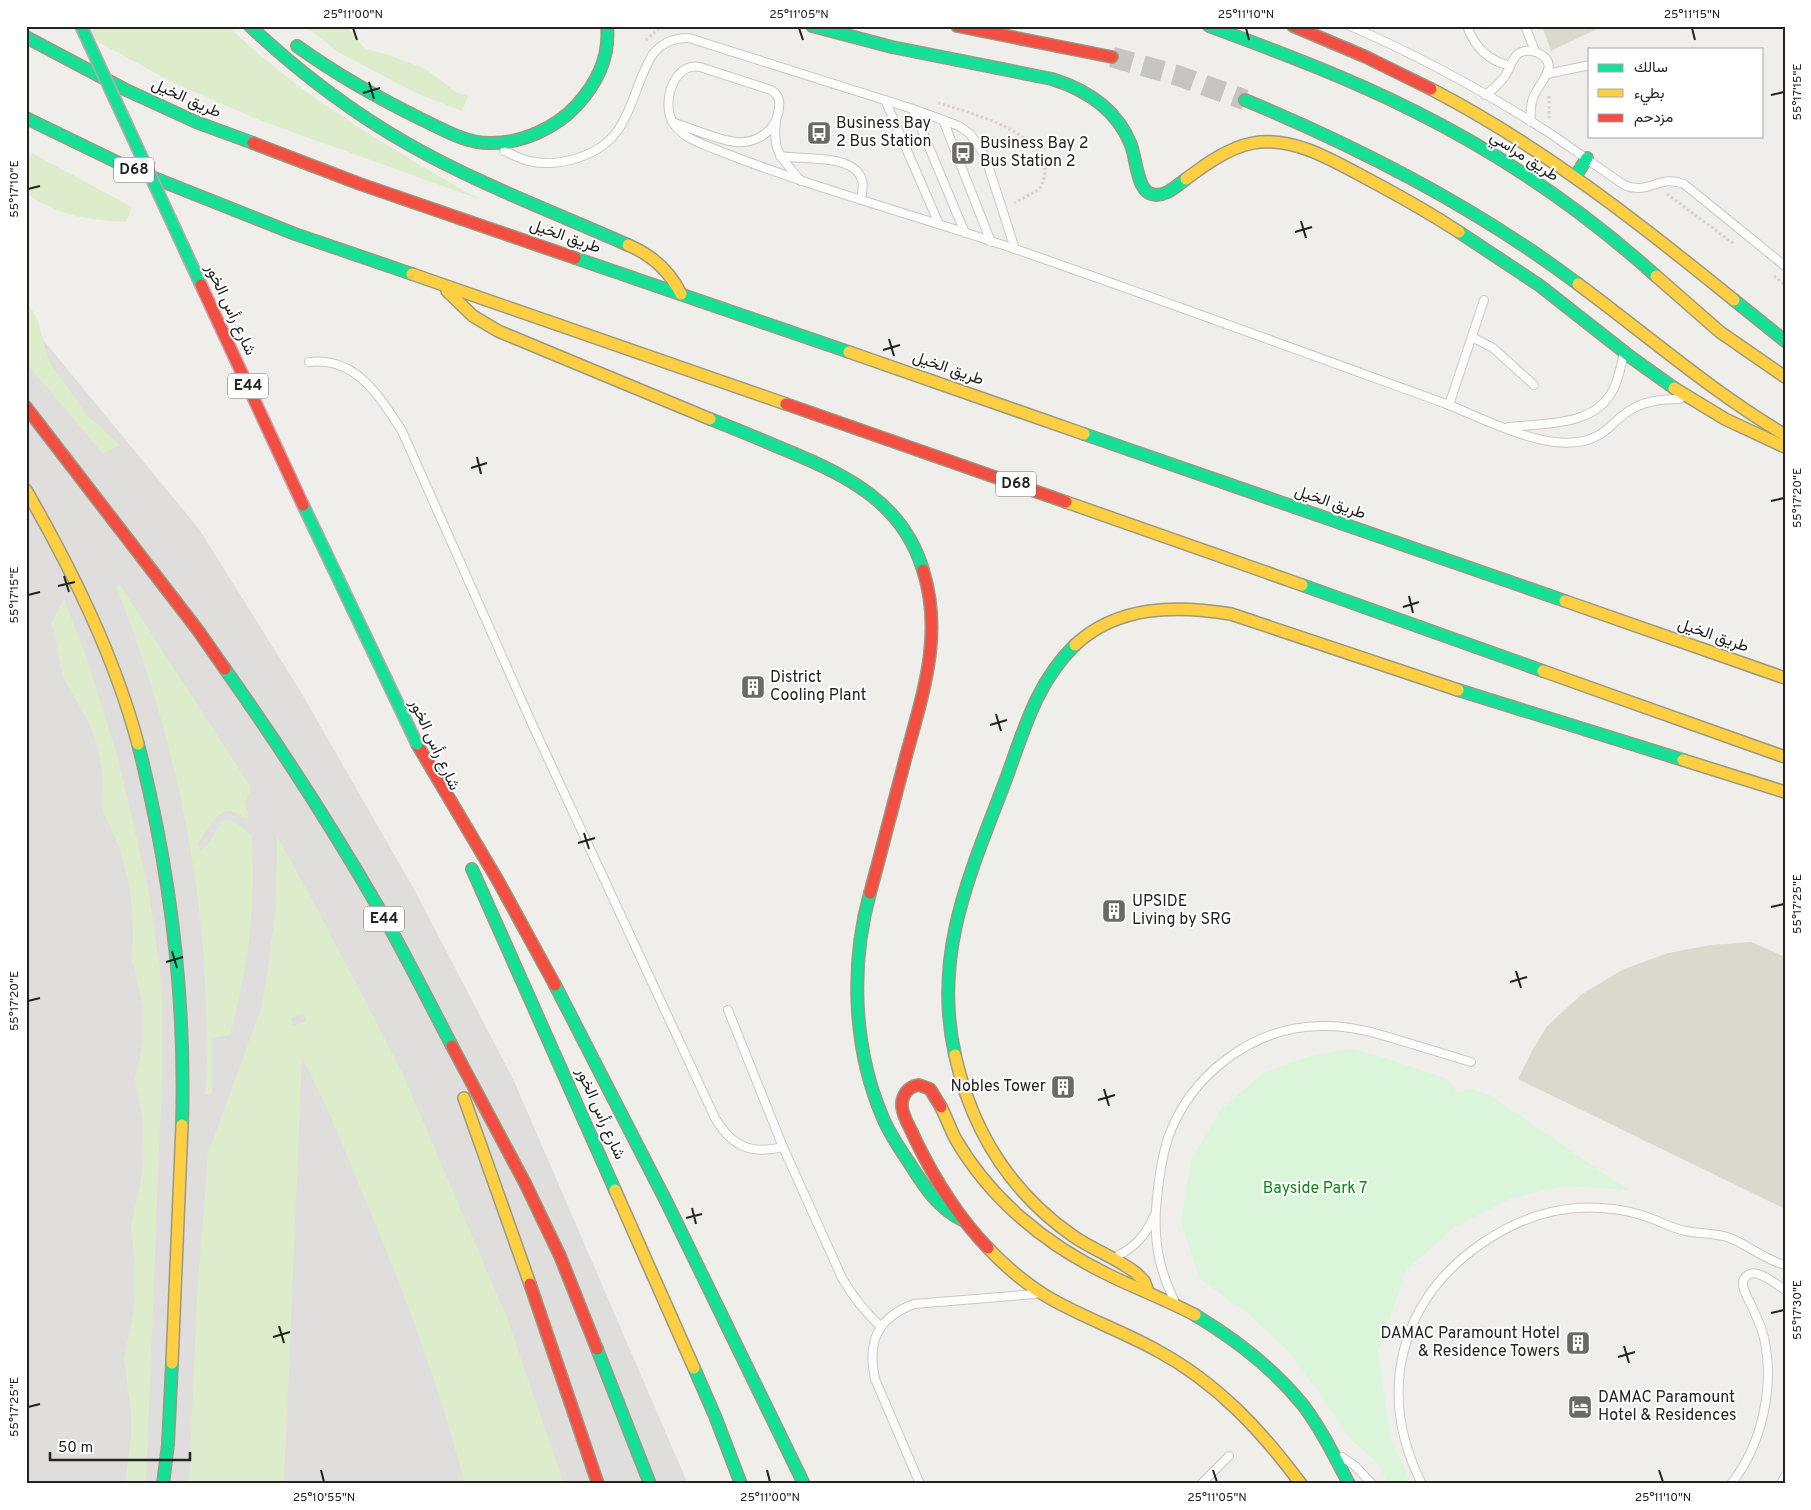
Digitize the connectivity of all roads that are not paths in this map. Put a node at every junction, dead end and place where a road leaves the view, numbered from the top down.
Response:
1 (81, 26) edge
2 (250, 26) edge
3 (607, 26) edge
4 (812, 26) edge
5 (957, 26) edge
6 (1209, 26) edge
7 (1293, 26) edge
8 (1350, 26) edge
9 (1467, 26) edge
10 (1525, 26) edge
11 (26, 37) edge
12 (287, 38) dead end
13 (1535, 51) junction
14 (1112, 57) tunnel mouth
15 (1588, 65) edge
16 (1510, 66) junction
17 (1547, 74) junction
18 (1485, 95) junction
19 (884, 100) junction
20 (1244, 100) tunnel mouth
21 (913, 109) junction
22 (26, 118) edge
23 (943, 120) junction
24 (672, 122) junction
25 (776, 122) junction
26 (1531, 122) junction
27 (486, 143) junction
28 (780, 156) junction
29 (1587, 158) junction
30 (1575, 177) junction
31 (801, 181) junction
32 (861, 199) junction
33 (939, 224) junction
34 (965, 233) junction
35 (991, 242) junction
36 (1015, 249) junction
37 (1785, 266) edge
38 (441, 284) junction
39 (681, 294) junction
40 (1484, 300) dead end
41 (1472, 337) junction
42 (1785, 341) edge
43 (1624, 351) junction
44 (309, 362) dead end
45 (1785, 378) edge
46 (1534, 385) dead end
47 (1690, 399) junction
48 (1449, 405) junction
49 (26, 407) edge
50 (1504, 427) junction
51 (1785, 435) edge
52 (1785, 447) edge
53 (26, 490) edge
54 (1785, 678) edge
55 (417, 744) junction
56 (1785, 757) edge
57 (1785, 792) edge
58 (457, 834) dead end
59 (469, 861) dead end
60 (728, 1010) dead end
61 (434, 1014) junction
62 (1471, 1062) dead end
63 (782, 1148) junction
64 (1155, 1212) junction
65 (964, 1221) junction
66 (1111, 1258) junction
67 (1785, 1265) edge
68 (1785, 1290) edge
69 (1148, 1292) junction
70 (1042, 1293) junction
71 (1176, 1304) junction
72 (881, 1327) junction
73 (1333, 1452) junction
74 (1228, 1456) dead end
75 (1785, 1476) edge
76 (164, 1484) edge
77 (598, 1484) edge
78 (650, 1484) edge
79 (741, 1484) edge
80 (804, 1484) edge
81 (920, 1484) edge
82 (1201, 1484) edge
83 (1301, 1484) edge
84 (1349, 1484) edge
85 (1372, 1484) edge
86 (1422, 1484) edge
87 (1731, 1484) edge
88 (1781, 1484) edge

1 - 55 main road, شارع رأس الخور / E44, bridge
2 - 39 main road
3 - 27 main road
4 - 43 main road
5 - 14 main road
6 - 45 main road, طريق مراسي
7 - 30 main road
8 - 18 lane
9 - 16 lane
10 - 13 lane
11 - 39 main road, طريق الخيل
12 - 27 main road
13 - 16 lane
13 - 17 lane
15 - 17 lane
16 - 18 lane
17 - 26 lane
18 - 26 lane
19 - 21 lane
19 - 27 lane
19 - 33 lane
20 - 51 main road
21 - 23 lane
21 - 34 lane
22 - 38 main road, D68
23 - 35 lane
23 - 36 lane
24 - 25 lane
24 - 25 lane
24 - 31 lane
25 - 28 lane
26 - 29 lane
28 - 31 lane
28 - 32 lane
29 - 30 main road
29 - 37 lane
30 - 42 main road
31 - 32 lane
32 - 33 lane
33 - 34 lane
34 - 35 lane
35 - 36 lane
36 - 48 lane
38 - 56 main road, D68
38 - 65 main road
39 - 54 main road, طريق الخيل
40 - 41 lane
41 - 46 lane
41 - 48 lane
43 - 47 main road
43 - 50 lane
44 - 63 lane
47 - 50 lane
47 - 52 main road
48 - 50 lane
49 - 61 main road, E44
53 - 76 main road
55 - 58 main road, شارع رأس الخور / E44
55 - 80 main road
57 - 66 main road
59 - 79 main road, شارع رأس الخور
60 - 63 lane
61 - 77 main road
61 - 78 main road, E44
62 - 64 lane
63 - 72 lane
64 - 66 lane
64 - 71 lane
65 - 69 main road
65 - 70 main road
66 - 69 main road
67 - 86 lane
68 - 87 lane
69 - 71 main road
70 - 72 lane
70 - 83 main road
71 - 73 main road
72 - 81 lane
73 - 84 main road
73 - 85 lane
74 - 82 lane
75 - 88 lane

